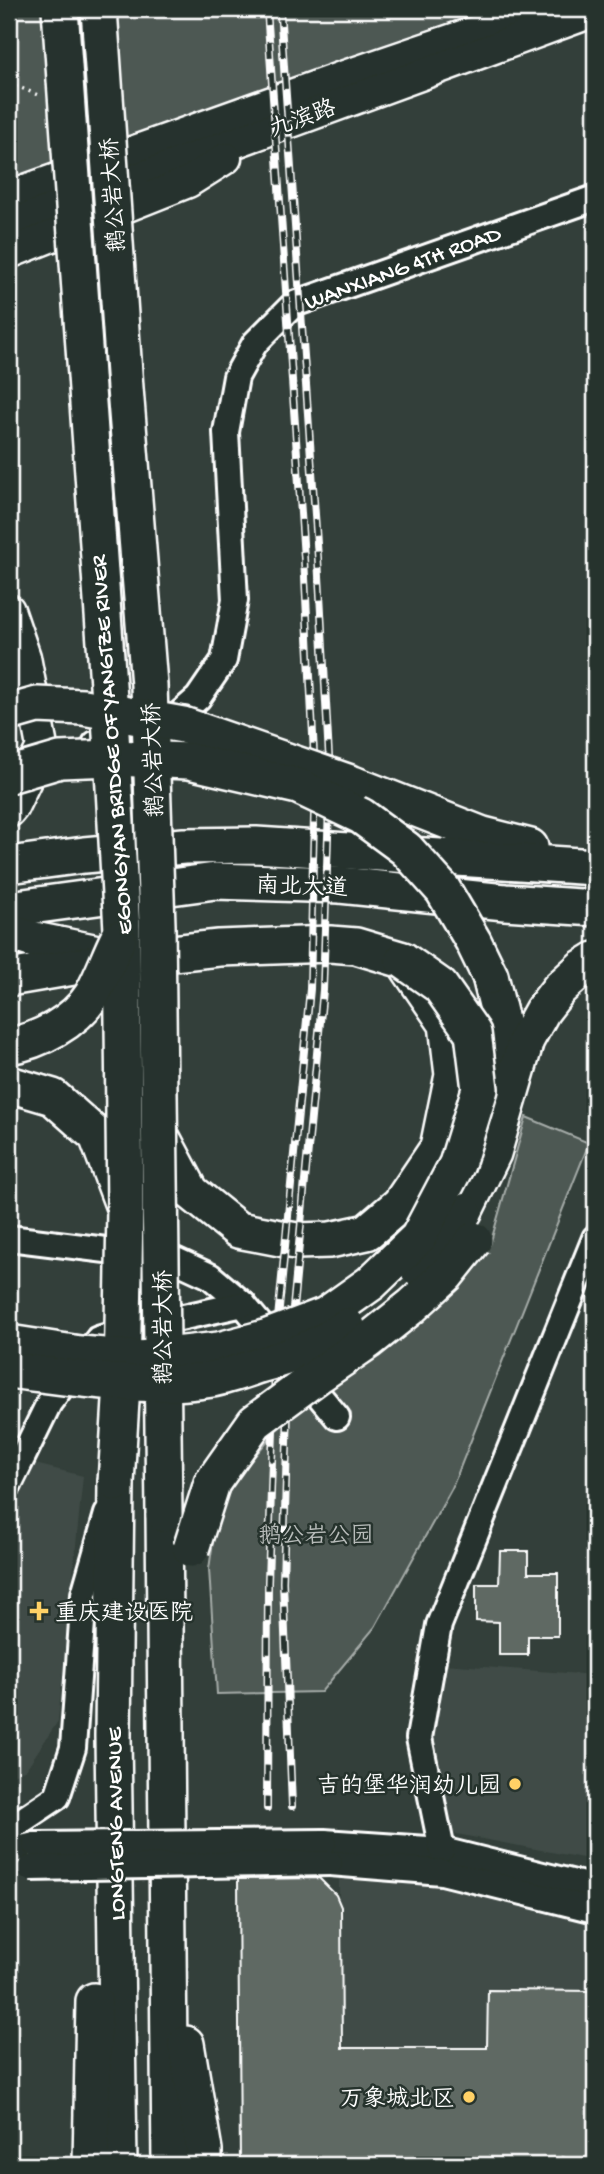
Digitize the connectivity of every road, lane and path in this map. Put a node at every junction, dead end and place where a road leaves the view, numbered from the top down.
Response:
1 (60, 9) edge
2 (99, 9) edge
3 (542, 9) edge
4 (595, 12) edge
5 (283, 115) junction
6 (9, 196) edge
7 (595, 198) edge
8 (9, 225) edge
9 (9, 253) edge
10 (9, 610) edge
11 (9, 713) edge
12 (42, 747) junction
13 (9, 775) edge
14 (9, 812) edge
15 (595, 862) edge
16 (9, 865) edge
17 (595, 867) edge
18 (595, 908) edge
19 (9, 909) edge
20 (9, 932) edge
21 (124, 944) junction
22 (403, 960) junction
23 (595, 960) edge
24 (9, 978) edge
25 (9, 1046) edge
26 (9, 1084) edge
27 (511, 1097) junction
28 (160, 1134) junction
29 (125, 1209) junction
30 (469, 1226) junction
31 (9, 1238) edge
32 (595, 1238) edge
33 (243, 1304) junction
34 (9, 1343) edge
35 (9, 1370) edge
36 (337, 1417) dead end
37 (116, 1483) junction
38 (9, 1485) edge
39 (164, 1722) junction
40 (113, 1736) junction
41 (9, 1829) edge
42 (442, 1850) junction
43 (9, 1851) edge
44 (327, 1852) junction
45 (24, 1860) edge
46 (595, 1888) edge
47 (595, 1910) edge
48 (169, 1941) junction
49 (91, 2165) edge
50 (119, 2165) edge
51 (170, 2165) edge
52 (204, 2165) edge

1 - 21 highway, EGONGYAN BRIDGE OF YANGTZE RIVER, bridge
2 - 28 highway, 鹅公岩大桥, bridge
3 - 5 main road, 九滨路
4 - 5 main road, 九滨路
5 - 6 main road, 九滨路
5 - 8 main road, 九滨路
5 - 9 main road
7 - 12 street, WANXIANG 4TH ROAD
10 - 12 main road
11 - 15 highway, bridge
12 - 14 main road
13 - 27 highway, bridge
16 - 17 highway, 南北大道, bridge
18 - 19 highway, 南北大道, bridge
20 - 21 highway, bridge
21 - 22 highway
21 - 24 highway, bridge
21 - 25 highway, bridge
21 - 29 highway, EGONGYAN BRIDGE OF YANGTZE RIVER, bridge
22 - 28 highway, bridge
22 - 34 highway, bridge
23 - 27 highway
26 - 29 highway
27 - 30 highway
28 - 39 highway, 鹅公岩大桥, bridge
29 - 37 highway, EGONGYAN BRIDGE OF YANGTZE RIVER, bridge
30 - 35 highway, bridge
30 - 39 highway, bridge
31 - 33 street
32 - 42 street
33 - 36 street
33 - 38 street
37 - 40 highway, LONGTENG AVENUE
37 - 41 street
39 - 48 highway
40 - 49 highway
40 - 50 highway, LONGTENG AVENUE
42 - 44 street
42 - 46 street
43 - 45 street
44 - 45 street, bridge
44 - 47 street
48 - 51 highway
48 - 52 highway

